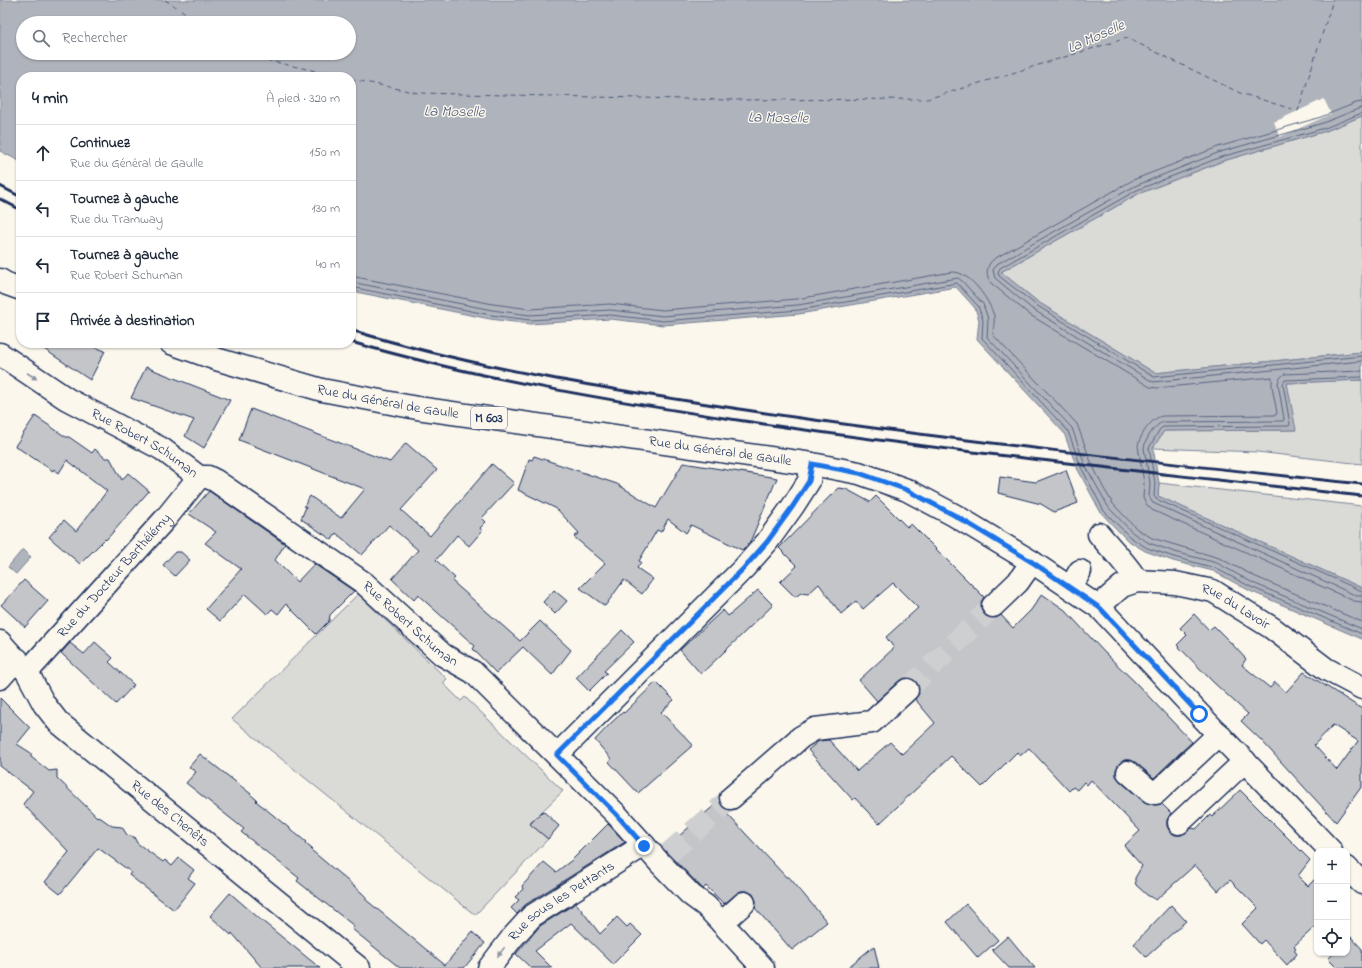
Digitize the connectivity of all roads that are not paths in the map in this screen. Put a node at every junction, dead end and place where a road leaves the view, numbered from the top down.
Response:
1 (185, 348) edge
2 (0, 354) edge
3 (812, 464) junction
4 (199, 477) junction
5 (1099, 534) dead end
6 (1032, 562) junction
7 (1137, 581) junction
8 (993, 606) tunnel mouth
9 (1100, 608) junction
10 (0, 642) edge
11 (22, 666) junction
12 (0, 678) edge
13 (1362, 688) edge
14 (907, 690) tunnel mouth
15 (1219, 734) junction
16 (557, 755) junction
17 (1244, 761) junction
18 (1128, 772) dead end
19 (731, 798) tunnel mouth
20 (1179, 823) dead end
21 (644, 846) junction
22 (1328, 848) edge
23 (1350, 871) edge
24 (1362, 884) edge
25 (744, 904) dead end
26 (722, 923) junction
27 (359, 968) edge
28 (489, 968) edge
29 (763, 968) edge

1 - 3 street, Rue du Général de Gaulle / M 603
2 -> 4 street, Rue Robert Schuman
3 - 6 street, Rue du Général de Gaulle / M 603
3 - 16 street
4 - 11 street, Rue du Docteur Barthélémy
4 - 16 street, Rue Robert Schuman
5 - 7 street
6 - 8 street
6 - 9 street, Rue du Général de Gaulle / M 603
7 - 9 street, Rue du Lavoir
7 - 13 street, Rue du Lavoir
9 - 15 street, Rue du Général de Gaulle / M 603
10 - 11 street, Rue des Chenêts
11 - 12 street, Rue du Docteur Barthélémy
11 - 27 street, Rue des Chenêts
14 - 19 street
15 - 17 street, Rue du Général de Gaulle / M 603
15 - 18 street
16 - 21 street, Rue Robert Schuman
17 - 20 street
17 - 22 street, Rue du Général de Gaulle / M 603
21 - 26 street, Rue Robert Schuman
21 -> 28 street, Rue sous les Pettants
23 - 24 street
25 - 26 street
26 - 29 street, Rue Robert Schuman

